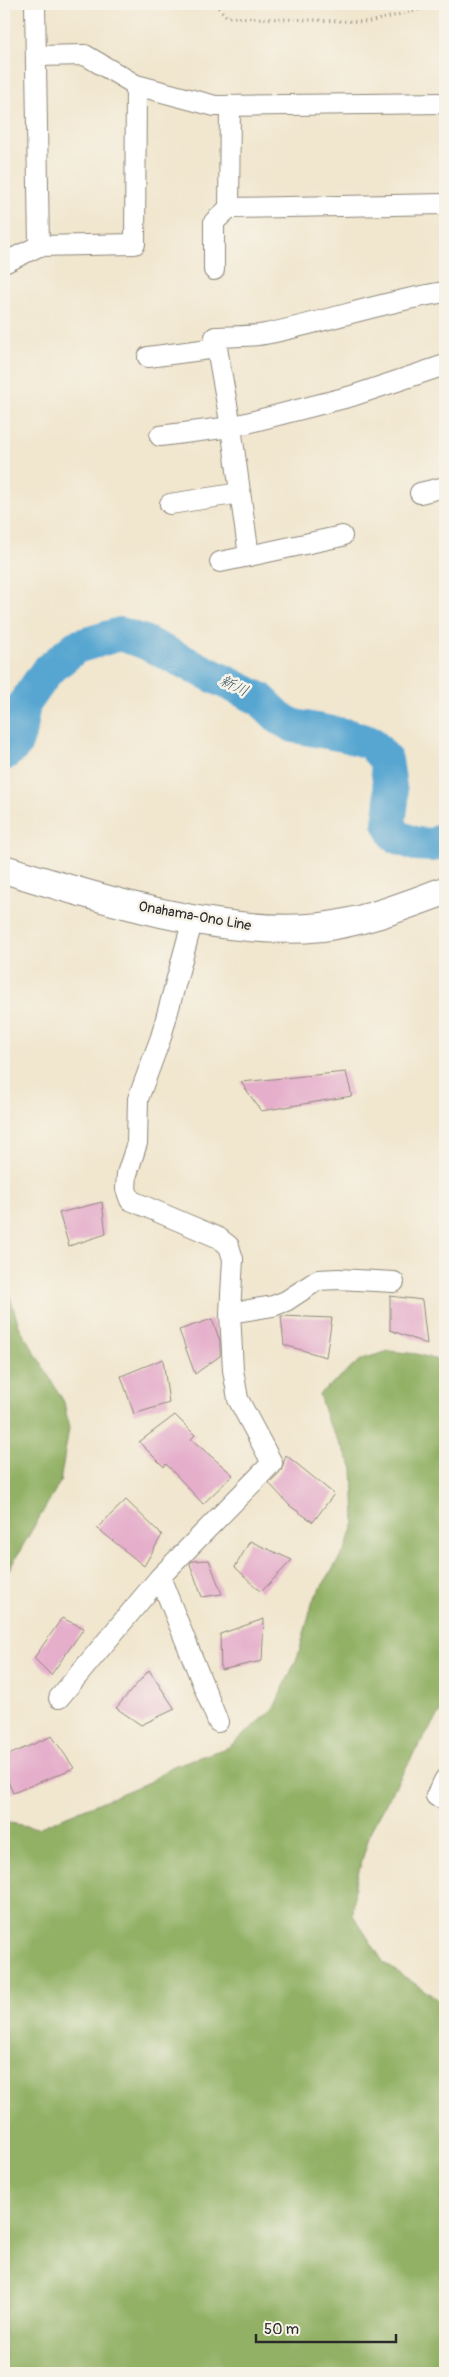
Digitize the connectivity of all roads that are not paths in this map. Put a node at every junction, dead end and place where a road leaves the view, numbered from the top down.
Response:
1 (36, 4) edge
2 (38, 56) junction
3 (136, 85) junction
4 (445, 103) edge
5 (230, 107) junction
6 (445, 204) edge
7 (229, 208) junction
8 (39, 246) junction
9 (4, 262) edge
10 (214, 270) dead end
11 (445, 292) edge
12 (217, 348) junction
13 (148, 357) dead end
14 (445, 364) edge
15 (231, 427) junction
16 (160, 436) dead end
17 (445, 487) edge
18 (240, 493) junction
19 (420, 493) dead end
20 (170, 504) dead end
21 (342, 536) dead end
22 (249, 556) junction
23 (220, 562) dead end
24 (4, 870) edge
25 (445, 891) edge
26 (193, 919) junction
27 (394, 1282) dead end
28 (230, 1313) junction
29 (160, 1577) junction
30 (59, 1698) dead end
31 (218, 1722) dead end
32 (445, 1779) edge
33 (445, 1799) edge

1 - 2 street
2 - 3 street
2 - 8 street
3 - 5 street
3 - 8 street
4 - 5 street
5 - 7 street
6 - 7 street
7 - 10 street
8 - 9 street
11 - 12 street
12 - 13 street
12 - 15 street
14 - 15 street
15 - 16 street
15 - 18 street
17 - 19 street
18 - 20 street
18 - 22 street
21 - 22 street
22 - 23 street
24 - 26 main road, Onahama-Ono Line
25 - 26 main road, Onahama-Ono Line
26 - 28 street
27 - 28 street
28 - 29 street
29 - 30 street
29 - 31 street
32 - 33 street

